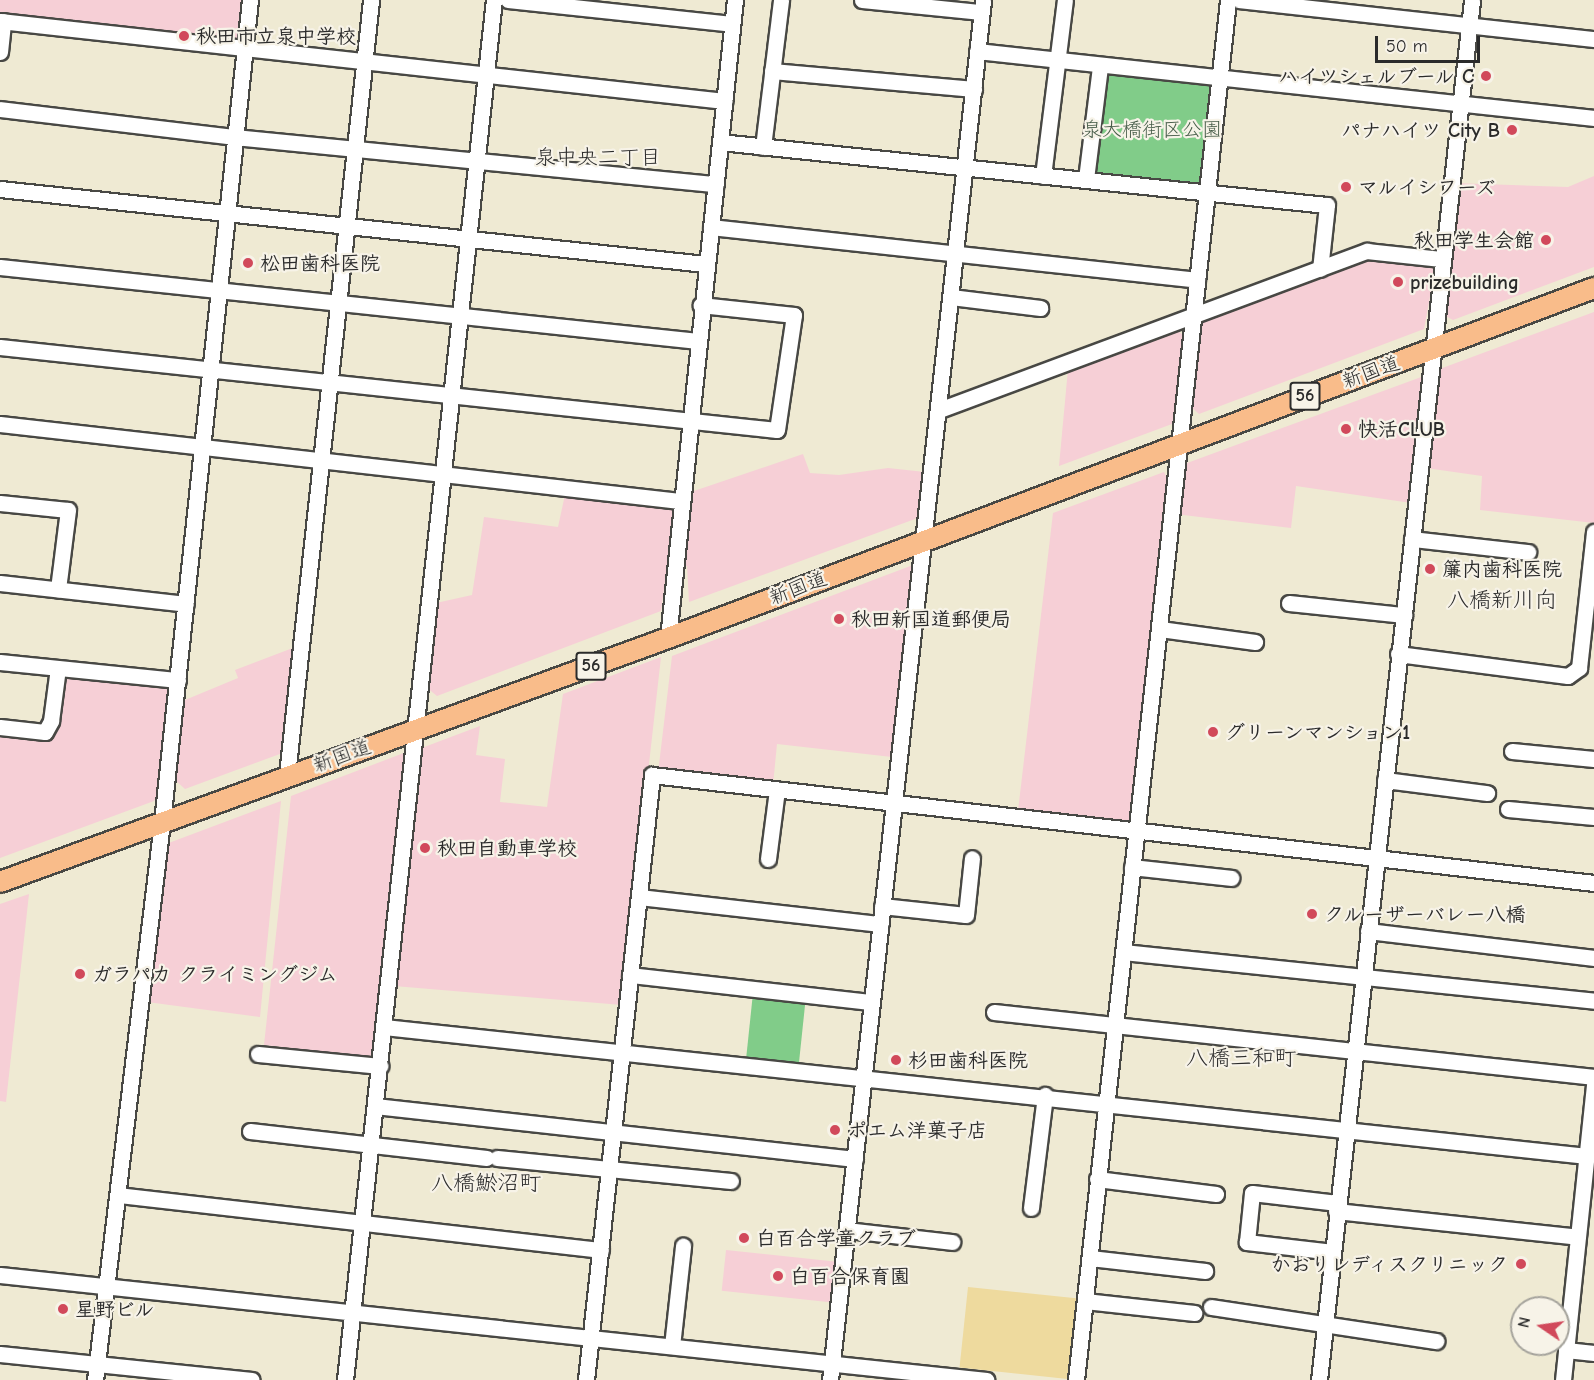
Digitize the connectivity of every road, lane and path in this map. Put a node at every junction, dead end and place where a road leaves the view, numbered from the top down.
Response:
1 (250, 0) edge
2 (371, 0) edge
3 (494, 0) edge
4 (508, 0) edge
5 (735, 0) edge
6 (781, 0) edge
7 (862, 0) edge
8 (1065, 0) edge
9 (1228, 0) edge
10 (1239, 0) edge
11 (1472, 0) edge
12 (982, 6) edge
13 (2, 21) edge
14 (732, 24) junction
15 (1469, 26) junction
16 (1594, 39) edge
17 (245, 49) junction
18 (977, 51) junction
19 (0, 52) edge
20 (364, 61) junction
21 (1057, 61) junction
22 (1100, 66) junction
23 (772, 71) junction
24 (487, 75) junction
25 (1220, 78) junction
26 (974, 90) junction
27 (725, 101) junction
28 (1460, 103) junction
29 (0, 109) edge
30 (1594, 118) edge
31 (234, 137) junction
32 (720, 142) junction
33 (354, 147) junction
34 (763, 147) junction
35 (477, 160) junction
36 (965, 167) junction
37 (1042, 176) junction
38 (1086, 180) junction
39 (716, 184) junction
40 (0, 189) edge
41 (1208, 192) junction
42 (226, 213) junction
43 (346, 225) junction
44 (711, 227) junction
45 (468, 240) junction
46 (956, 254) junction
47 (1442, 259) junction
48 (705, 264) junction
49 (0, 267) edge
50 (1320, 269) junction
51 (1197, 279) junction
52 (1594, 288) edge
53 (219, 291) junction
54 (951, 297) junction
55 (339, 303) junction
56 (701, 305) junction
57 (1040, 308) dead end
58 (461, 317) junction
59 (1193, 317) junction
60 (698, 341) junction
61 (0, 346) edge
62 (1431, 351) junction
63 (211, 371) junction
64 (330, 383) junction
65 (452, 395) junction
66 (939, 410) junction
67 (688, 419) junction
68 (0, 424) edge
69 (1180, 442) junction
70 (203, 446) junction
71 (322, 460) junction
72 (443, 473) junction
73 (680, 501) junction
74 (0, 503) edge
75 (1594, 532) edge
76 (1412, 538) junction
77 (926, 539) junction
78 (1528, 552) dead end
79 (0, 583) edge
80 (58, 589) junction
81 (1289, 603) dead end
82 (186, 604) junction
83 (1404, 615) junction
84 (1160, 629) junction
85 (668, 638) junction
86 (1255, 642) dead end
87 (1398, 654) junction
88 (0, 662) edge
89 (58, 668) junction
90 (178, 680) junction
91 (0, 727) edge
92 (417, 728) junction
93 (1512, 750) dead end
94 (1594, 759) edge
95 (287, 775) junction
96 (1385, 780) junction
97 (777, 790) junction
98 (1487, 793) dead end
99 (894, 804) junction
100 (1508, 809) dead end
101 (1594, 817) edge
102 (162, 822) junction
103 (1136, 830) junction
104 (972, 858) dead end
105 (1377, 858) junction
106 (768, 859) dead end
107 (1132, 867) junction
108 (1231, 878) dead end
109 (0, 882) edge
110 (1594, 883) edge
111 (639, 897) junction
112 (882, 906) junction
113 (880, 924) junction
114 (1368, 931) junction
115 (1123, 952) junction
116 (1594, 958) edge
117 (630, 975) junction
118 (1363, 977) junction
119 (1594, 1000) edge
120 (871, 1002) junction
121 (994, 1012) dead end
122 (1115, 1025) junction
123 (384, 1027) junction
124 (1353, 1051) junction
125 (623, 1053) junction
126 (258, 1054) dead end
127 (380, 1066) junction
128 (864, 1077) junction
129 (1594, 1077) edge
130 (1594, 1085) edge
131 (1045, 1095) junction
132 (1105, 1101) junction
133 (375, 1106) junction
134 (1345, 1127) junction
135 (249, 1131) dead end
136 (613, 1132) junction
137 (372, 1144) junction
138 (1587, 1156) junction
139 (855, 1159) junction
140 (610, 1169) junction
141 (1097, 1179) junction
142 (1589, 1180) edge
143 (731, 1181) dead end
144 (1216, 1194) dead end
145 (118, 1195) junction
146 (1337, 1207) junction
147 (1031, 1208) dead end
148 (363, 1222) junction
149 (847, 1230) junction
150 (1578, 1237) junction
151 (952, 1242) dead end
152 (683, 1246) dead end
153 (601, 1250) junction
154 (1333, 1252) junction
155 (1090, 1258) junction
156 (1205, 1271) dead end
157 (0, 1275) edge
158 (106, 1285) junction
159 (1085, 1301) junction
160 (1211, 1308) dead end
161 (352, 1311) junction
162 (1570, 1312) edge
163 (1194, 1313) dead end
164 (1325, 1322) junction
165 (591, 1338) junction
166 (1436, 1341) dead end
167 (672, 1346) junction
168 (1570, 1350) edge
169 (0, 1353) edge
170 (1594, 1353) edge
171 (1565, 1356) edge
172 (96, 1363) junction
173 (832, 1364) junction
174 (94, 1380) edge
175 (252, 1380) edge
176 (345, 1380) edge
177 (586, 1380) edge
178 (830, 1380) edge
179 (986, 1380) edge
180 (1076, 1380) edge
181 (1319, 1380) edge
182 (1563, 1380) edge

1 - 17 street
2 - 20 street
3 - 24 street
4 - 14 street
5 - 14 street
6 - 23 street
7 - 12 street
8 - 21 street
9 - 25 street
10 - 15 street
11 - 15 street
12 - 18 street
13 - 17 street
13 - 19 street
14 - 27 street
15 - 16 street
15 - 28 street
17 - 20 street
17 - 31 street
18 - 21 street
18 - 26 street
20 - 24 street
20 - 33 street
21 - 22 street
21 - 37 street
22 - 25 street
22 - 38 street
23 - 26 street
23 - 34 street
24 - 27 street
24 - 35 street
25 - 28 street
25 - 41 street
26 - 36 street
27 - 32 street
28 - 30 street
28 - 47 street
29 - 31 street
31 - 33 street
31 - 42 street
32 - 34 street
32 - 39 street
33 - 35 street
33 - 43 street
34 - 36 street
35 - 39 street
35 - 45 street
36 - 37 street
36 - 46 street
37 - 38 street
38 - 41 street
39 - 44 street
40 - 42 street
41 - 50 street
41 - 51 street
42 - 43 street
42 - 53 street
43 - 45 street
43 - 55 street
44 - 46 street
44 - 48 street
45 - 48 street
45 - 58 street
46 - 51 street
46 - 54 street
47 - 50 street
47 - 62 street
48 - 56 street
49 - 53 street
50 - 59 street
51 - 59 street
52 - 62 main road, 新国道 / 56
53 - 55 street
53 - 63 street
54 - 57 street
54 - 66 street
55 - 58 street
55 - 64 street
56 - 60 street
56 - 67 street
58 - 60 street
58 - 65 street
59 - 66 street
59 - 69 street
60 - 67 street
61 - 63 street
62 - 69 main road, 新国道 / 56
62 - 76 street
63 - 64 street
63 - 70 street
64 - 65 street
64 - 71 street
65 - 67 street
65 - 72 street
66 - 77 street
67 - 73 street
68 - 70 street
69 - 77 main road, 新国道 / 56
69 - 84 street
70 - 71 street
70 - 82 street
71 - 72 street
71 - 95 street
72 - 73 street
72 - 92 street
73 - 85 street
74 - 80 street
75 - 87 street
76 - 78 street
76 - 83 street
77 - 85 main road, 新国道 / 56
77 - 99 street
79 - 80 street
80 - 82 street
81 - 83 street
82 - 90 street
83 - 87 street
84 - 86 street
84 - 103 street
85 - 92 main road, 新国道 / 56
87 - 96 street
88 - 89 street
89 - 90 street
89 - 91 street
90 - 102 street
92 - 95 main road, 新国道 / 56
92 - 123 street
93 - 94 street
95 - 102 main road, 新国道 / 56
96 - 98 street
96 - 105 street
97 - 99 street
97 - 106 street
97 - 111 street
99 - 103 street
99 - 112 street
100 - 101 street
102 - 109 main road, 新国道 / 56
102 - 145 street
103 - 105 street
103 - 107 street
104 - 112 street
105 - 110 street
105 - 114 street
107 - 108 street
107 - 115 street
111 - 113 street
111 - 117 street
112 - 113 street
113 - 120 street
114 - 116 street
114 - 118 street
115 - 118 street
115 - 122 street
117 - 120 street
117 - 125 street
118 - 119 street
118 - 124 street
120 - 128 street
121 - 122 street
122 - 124 street
122 - 132 street
123 - 125 street
123 - 127 street
124 - 129 street
124 - 134 street
125 - 128 street
125 - 136 street
126 - 127 street
127 - 133 street
128 - 131 street
128 - 139 street
130 - 138 street
131 - 132 street
131 - 147 street
132 - 134 street
132 - 141 street
133 - 136 street
133 - 137 street
134 - 138 street
134 - 146 street
135 - 137 street
136 - 139 street
136 - 140 street
137 - 140 street
137 - 148 street
138 - 142 street
139 - 149 street
140 - 143 street
140 - 153 street
141 - 144 street
141 - 155 street
142 - 150 street
145 - 148 street
145 - 158 street
146 - 150 street
146 - 154 street
146 - 154 street
148 - 153 street
148 - 161 street
149 - 151 street
149 - 173 street
150 - 162 street
152 - 167 street
153 - 165 street
154 - 164 street
155 - 156 street
155 - 159 street
157 - 158 street
158 - 161 street
158 - 172 street
159 - 163 street
159 - 180 street
160 - 164 street
161 - 165 street
161 - 176 street
164 - 166 street
164 - 181 street
165 - 167 street
165 - 177 street
167 - 173 street
168 - 170 street
169 - 172 street
171 - 182 street
172 - 174 street
172 - 175 street
173 - 178 street
173 - 179 street

